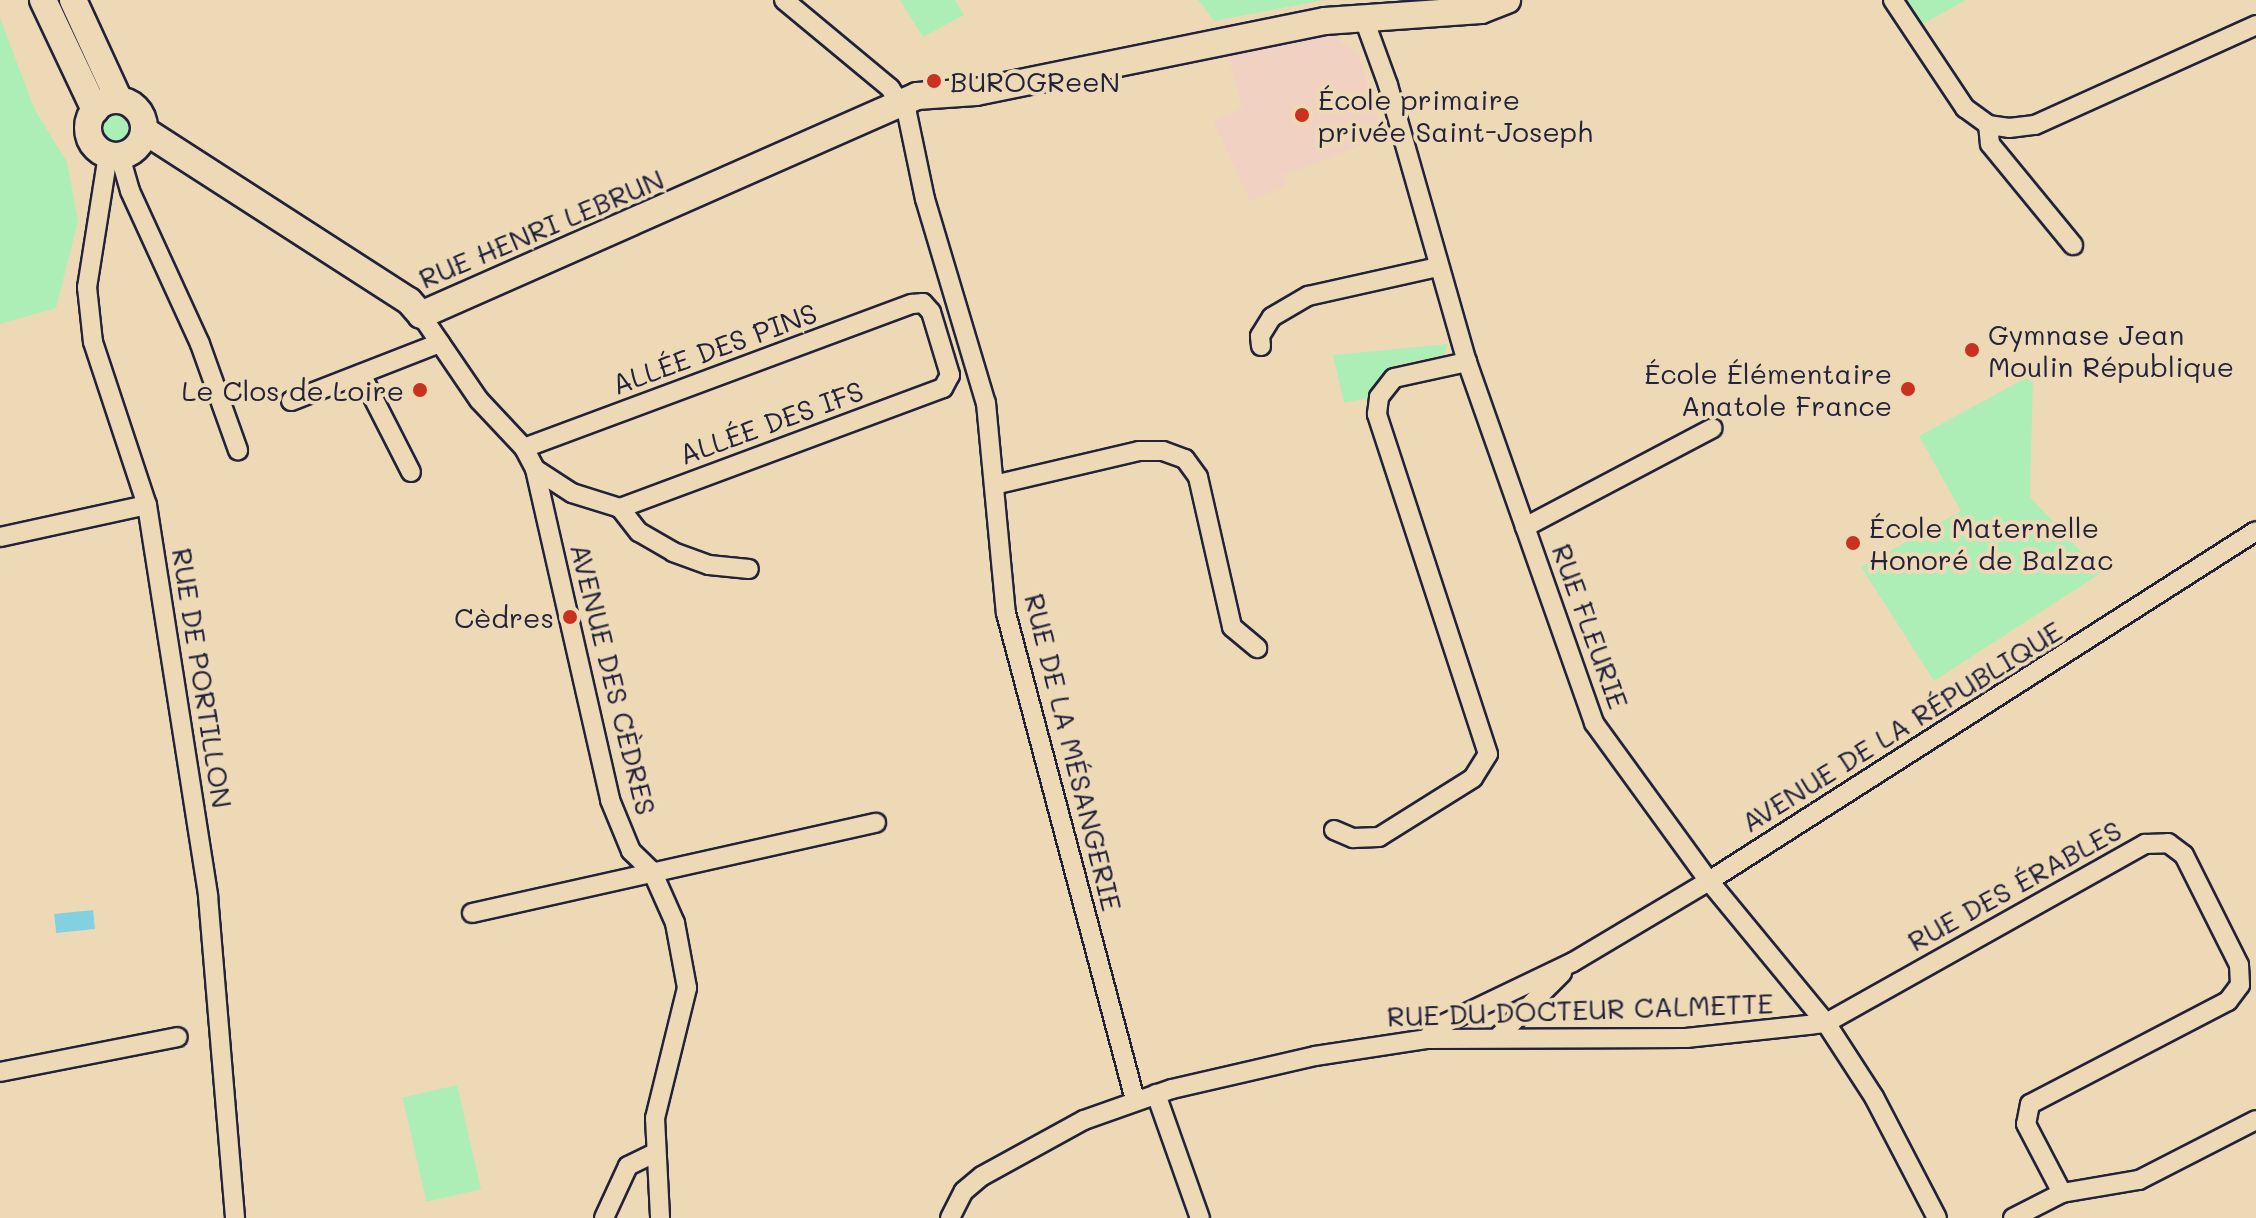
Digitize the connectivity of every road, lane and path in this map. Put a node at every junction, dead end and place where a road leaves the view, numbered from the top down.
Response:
1 (43, 0) edge
2 (73, 0) edge
3 (784, 0) edge
4 (1507, 0) edge
5 (1893, 0) edge
6 (1364, 19) junction
7 (2256, 25) edge
8 (903, 101) junction
9 (107, 105) junction
10 (1988, 125) junction
11 (145, 131) junction
12 (114, 156) junction
13 (2073, 245) dead end
14 (1438, 267) junction
15 (923, 303) joint
16 (421, 315) junction
17 (440, 343) junction
18 (1261, 346) dead end
19 (1467, 362) junction
20 (361, 374) junction
21 (291, 401) dead end
22 (1713, 428) dead end
23 (524, 448) junction
24 (238, 450) dead end
25 (535, 469) junction
26 (411, 472) dead end
27 (994, 485) junction
28 (147, 505) junction
29 (620, 508) junction
30 (1525, 527) junction
31 (2256, 531) edge
32 (0, 537) edge
33 (749, 569) dead end
34 (1257, 648) dead end
35 (876, 823) dead end
36 (1334, 830) dead end
37 (652, 871) junction
38 (1709, 881) junction
39 (472, 913) dead end
40 (1573, 962) junction
41 (1826, 1023) junction
42 (178, 1037) dead end
43 (1497, 1038) junction
44 (1428, 1039) junction
45 (0, 1072) edge
46 (1156, 1094) junction
47 (1135, 1100) junction
48 (2256, 1120) edge
49 (653, 1154) junction
50 (2062, 1193) junction
51 (229, 1215) edge
52 (604, 1218) edge
53 (660, 1218) edge
54 (950, 1218) edge
55 (1200, 1218) edge
56 (1937, 1218) edge
57 (2013, 1218) edge

1 - 9 street
2 - 9 street
3 - 8 street
4 - 6 street, RUE HENRI LEBRUN
5 - 10 street
6 - 8 street, RUE HENRI LEBRUN
6 - 14 street, RUE FLEURIE
7 - 10 street
8 - 16 street, RUE HENRI LEBRUN
8 - 27 street, RUE DE LA MÉSANGERIE
9 - 11 street
9 - 12 street
10 - 13 street
11 - 12 street
11 - 16 street, RUE HENRI LEBRUN
12 - 24 street
12 - 28 street, RUE DE PORTILLON
14 - 18 street
14 - 19 street, RUE FLEURIE
15 - 23 street, ALLÉE DES PINS
15 - 29 street, ALLÉE DES IFS
16 - 17 street, AVENUE DES CÈDRES
17 - 20 street
17 - 23 street, AVENUE DES CÈDRES
19 - 30 street, RUE FLEURIE
19 - 36 street
20 - 21 street
20 - 26 street
22 - 30 street
23 - 25 street, AVENUE DES CÈDRES
25 - 29 street
25 - 37 street, AVENUE DES CÈDRES
27 - 34 street
27 - 47 street, RUE DE LA MÉSANGERIE
28 - 32 street
28 - 51 street, RUE DE PORTILLON
29 - 33 street
30 - 38 street, RUE FLEURIE
31 - 38 street, AVENUE DE LA RÉPUBLIQUE
35 - 37 street
37 - 39 street
37 - 49 street, AVENUE DES CÈDRES
38 - 40 street, AVENUE DE LA RÉPUBLIQUE
38 - 41 street, RUE FLEURIE
40 - 43 street, AVENUE DE LA RÉPUBLIQUE
40 - 44 street, AVENUE DE LA RÉPUBLIQUE
41 - 43 street, RUE DU DOCTEUR CALMETTE
41 - 50 street, RUE DES ÉRABLES
41 - 56 street, RUE FLEURIE
42 - 45 street
43 - 44 street, RUE DU DOCTEUR CALMETTE
44 - 46 street, RUE DU DOCTEUR CALMETTE
46 - 47 street, RUE DU DOCTEUR CALMETTE
46 - 55 street
47 - 54 street, RUE DU DOCTEUR CALMETTE
48 - 50 street
49 - 52 street
49 - 53 street, AVENUE DES CÈDRES
50 - 57 street

